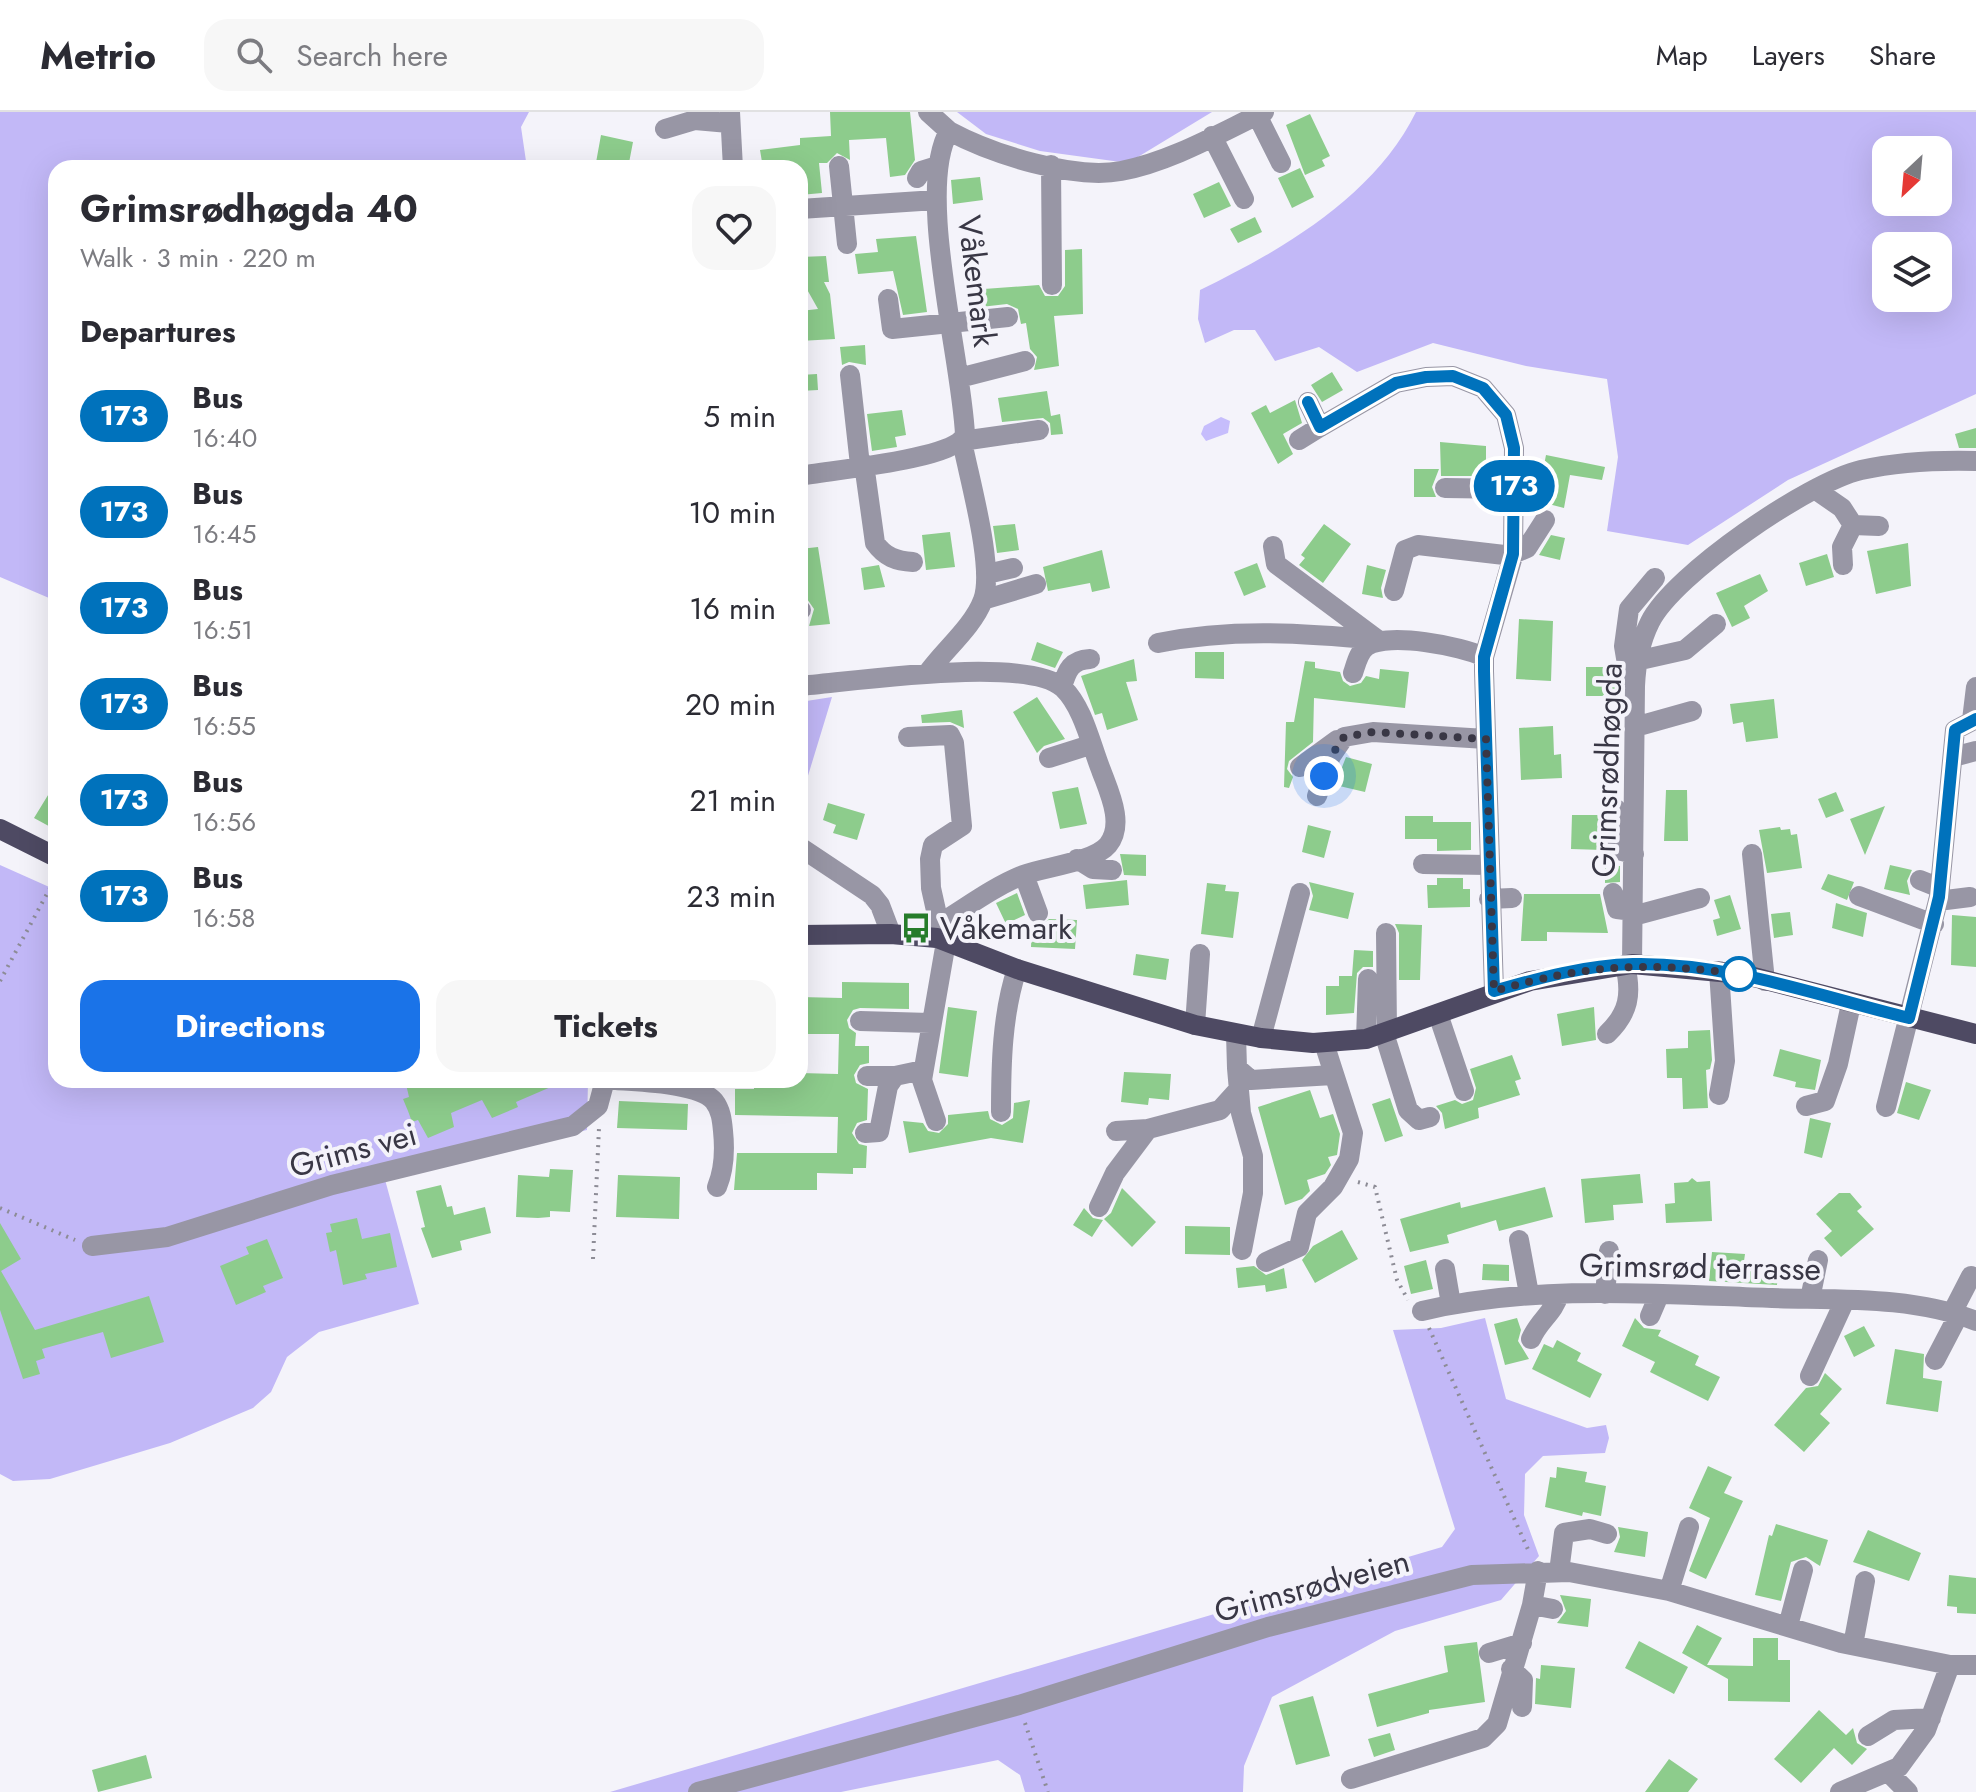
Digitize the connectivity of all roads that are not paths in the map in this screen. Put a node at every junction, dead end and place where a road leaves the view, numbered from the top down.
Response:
1 (928, 112) edge
2 (1261, 114) edge
3 (729, 118) edge
4 (665, 129) dead end
5 (949, 131) junction
6 (1212, 136) junction
7 (732, 160) edge
8 (1281, 163) dead end
9 (1051, 165) junction
10 (839, 166) dead end
11 (937, 166) junction
12 (917, 178) dead end
13 (1244, 199) dead end
14 (936, 200) junction
15 (844, 206) junction
16 (808, 208) edge
17 (847, 244) dead end
18 (1052, 285) dead end
19 (888, 299) dead end
20 (1008, 317) dead end
21 (952, 323) junction
22 (1025, 361) dead end
23 (850, 375) dead end
24 (959, 378) junction
25 (1308, 402) dead end
26 (1320, 427) junction
27 (1039, 430) dead end
28 (1299, 440) dead end
29 (962, 441) junction
30 (1976, 461) edge
31 (862, 464) junction
32 (808, 474) edge
33 (1445, 488) dead end
34 (1514, 489) junction
35 (1816, 490) junction
36 (1545, 520) dead end
37 (1853, 525) junction
38 (1879, 526) dead end
39 (1273, 546) dead end
40 (1513, 555) junction
41 (913, 562) dead end
42 (1843, 565) dead end
43 (1013, 568) dead end
44 (987, 574) junction
45 (1655, 578) dead end
46 (1036, 584) dead end
47 (1394, 591) dead end
48 (983, 600) junction
49 (1716, 624) dead end
50 (1378, 640) junction
51 (1158, 643) dead end
52 (1484, 657) junction
53 (1090, 659) dead end
54 (1636, 661) junction
55 (1353, 673) dead end
56 (927, 674) junction
57 (808, 685) edge
58 (1635, 686) junction
59 (1062, 687) junction
60 (1976, 687) edge
61 (1692, 711) dead end
62 (1974, 719) edge
63 (1635, 727) junction
64 (908, 737) dead end
65 (1344, 737) junction
66 (1486, 739) junction
67 (1090, 745) junction
68 (1976, 751) edge
69 (1953, 757) junction
70 (1049, 758) dead end
71 (1300, 767) dead end
72 (1317, 796) dead end
73 (1616, 809) dead end
74 (0, 829) edge
75 (808, 852) edge
76 (48, 853) edge
77 (1634, 854) junction
78 (1752, 854) dead end
79 (1077, 859) junction
80 (1423, 864) dead end
81 (1488, 865) junction
82 (1112, 870) dead end
83 (1024, 875) junction
84 (1920, 880) dead end
85 (1945, 883) junction
86 (1300, 893) dead end
87 (1613, 893) dead end
88 (1859, 896) dead end
89 (1970, 897) dead end
90 (1512, 898) dead end
91 (1700, 898) dead end
92 (1489, 899) junction
93 (1038, 913) dead end
94 (1633, 913) junction
95 (1934, 924) junction
96 (1386, 933) dead end
97 (891, 934) junction
98 (808, 935) edge
99 (940, 935) junction
100 (1200, 954) dead end
101 (1629, 965) junction
102 (1017, 969) junction
103 (1719, 971) junction
104 (1368, 979) dead end
105 (1765, 981) junction
106 (1494, 991) junction
107 (1851, 1004) junction
108 (1438, 1014) junction
109 (1909, 1018) junction
110 (860, 1021) dead end
111 (930, 1023) junction
112 (1195, 1025) junction
113 (1236, 1034) junction
114 (1607, 1034) dead end
115 (1976, 1034) edge
116 (1379, 1035) junction
117 (1261, 1038) junction
118 (1324, 1043) junction
119 (1237, 1068) junction
120 (923, 1070) junction
121 (1333, 1075) junction
122 (867, 1076) dead end
123 (895, 1076) junction
124 (603, 1088) edge
125 (678, 1088) edge
126 (1239, 1089) junction
127 (1464, 1091) dead end
128 (1719, 1095) dead end
129 (1806, 1106) dead end
130 (1886, 1107) dead end
131 (1001, 1112) dead end
132 (1430, 1117) dead end
133 (936, 1121) dead end
134 (1148, 1129) junction
135 (1116, 1131) dead end
136 (865, 1133) dead end
137 (717, 1187) dead end
138 (1099, 1207) dead end
139 (1519, 1240) dead end
140 (92, 1246) road end
141 (1242, 1250) dead end
142 (1609, 1251) dead end
143 (1818, 1260) dead end
144 (1266, 1262) dead end
145 (1445, 1269) dead end
146 (1971, 1276) dead end
147 (1529, 1294) junction
148 (1559, 1294) junction
149 (1605, 1294) junction
150 (1659, 1295) junction
151 (1810, 1299) junction
152 (1845, 1300) junction
153 (1451, 1304) junction
154 (1422, 1311) road end
155 (1963, 1315) edge
156 (1650, 1316) dead end
157 (1531, 1339) dead end
158 (1935, 1360) dead end
159 (1810, 1376) dead end
160 (1689, 1527) dead end
161 (1607, 1534) dead end
162 (1803, 1570) dead end
163 (1538, 1571) junction
164 (1559, 1572) junction
165 (1865, 1581) dead end
166 (1669, 1591) junction
167 (1532, 1605) junction
168 (1553, 1609) dead end
169 (1788, 1626) junction
170 (1522, 1643) junction
171 (1853, 1645) junction
172 (1489, 1653) dead end
173 (1950, 1665) junction
174 (1976, 1665) edge
175 (1511, 1669) junction
176 (1522, 1707) dead end
177 (1931, 1718) junction
178 (1868, 1736) dead end
179 (1888, 1772) junction
180 (1351, 1779) dead end
181 (698, 1792) edge
182 (1840, 1792) edge
183 (1908, 1792) edge

1 - 5 street
2 - 6 street
2 - 8 street
3 - 4 street
3 - 7 street
5 - 9 street
5 - 11 street, Våkemark
6 - 9 street
6 - 13 street
9 - 18 street
10 - 15 street
11 - 12 street
11 - 14 street, Våkemark
14 - 15 street, Våkemark
14 - 21 street, Våkemark
15 - 16 street, Våkemark
15 - 17 street
19 - 21 street
20 - 21 street
21 - 24 street, Våkemark
22 - 24 street
23 - 31 street
24 - 29 street, Våkemark
25 - 26 street
26 - 28 street
26 - 34 street
27 - 29 street
29 - 31 street
29 - 44 street, Våkemark
30 - 35 street, Grimsrødhøgda
31 - 32 street
31 - 41 street
33 - 34 street
34 - 40 street
35 - 37 street
35 - 54 street, Grimsrødhøgda
36 - 40 street
37 - 38 street
37 - 42 street
39 - 50 street
40 - 47 street
40 - 52 street
43 - 44 street
44 - 48 street, Våkemark
45 - 58 street
46 - 48 street
48 - 56 street
49 - 54 street
50 - 51 street
50 - 52 street
50 - 55 street
52 - 66 street
53 - 59 street
54 - 58 street, Grimsrødhøgda
56 - 57 street
56 - 59 street
58 - 63 street, Grimsrødhøgda
59 - 67 street
60 - 62 street
61 - 63 street
62 - 69 street
63 - 77 street, Grimsrødhøgda
64 - 99 street
65 - 66 street
65 - 71 street
65 - 72 street
66 - 81 street
67 - 70 street
67 - 79 street
68 - 69 street
69 - 85 street
73 - 77 street
74 - 76 main road
75 - 97 street
77 - 94 street, Grimsrødhøgda
78 - 105 street
79 - 82 street
79 - 83 street
80 - 81 street
81 - 92 street
83 - 93 street
83 - 99 street
84 - 85 street
85 - 89 street
85 - 95 street
86 - 117 street
87 - 94 street
88 - 95 street
90 - 92 street
91 - 94 street
92 - 106 street
94 - 101 street, Grimsrødhøgda
95 - 109 street
96 - 116 street
97 - 98 main road
97 - 99 main road
99 - 102 main road
99 - 111 street
100 - 112 street
101 - 103 main road
101 - 106 main road
101 - 114 street, Grimsrødhøgda
102 - 112 main road
102 - 131 street
103 - 105 main road
103 - 128 street
104 - 116 street
105 - 107 main road
106 - 108 main road
107 - 109 main road
107 - 129 street
108 - 116 main road
108 - 127 street
109 - 115 main road
109 - 130 street
110 - 111 street
111 - 120 street
112 - 113 main road
113 - 117 main road
113 - 119 street
116 - 118 main road
116 - 132 street
117 - 118 main road
118 - 121 street
119 - 121 street
119 - 126 street
120 - 123 street
120 - 133 street
121 - 144 street
122 - 123 street
123 - 136 street
124 - 140 street, Grims vei
125 - 137 street
126 - 134 street
126 - 141 street
134 - 135 street
134 - 138 street
139 - 147 street
142 - 149 street
143 - 151 street
145 - 153 street
146 - 155 street
147 - 148 street, Grimsrød terrasse
147 - 153 street, Grimsrød terrasse
148 - 149 street, Grimsrød terrasse
148 - 157 street
149 - 150 street, Grimsrød terrasse
150 - 151 street, Grimsrød terrasse
150 - 156 street
151 - 152 street, Grimsrød terrasse
152 - 155 street, Grimsrød terrasse
152 - 159 street
153 - 154 street, Grimsrød terrasse
155 - 158 street
160 - 166 street
161 - 164 street
162 - 169 street
163 - 164 street, Grimsrødveien
163 - 167 street
163 - 181 street, Grimsrødveien
164 - 166 street, Grimsrødveien
165 - 171 street
166 - 169 street, Grimsrødveien
167 - 168 street
167 - 170 street
169 - 171 street, Grimsrødveien
170 - 172 street
170 - 175 street
171 - 173 street, Grimsrødveien
173 - 174 street, Grimsrødveien
173 - 177 street
175 - 176 street
175 - 180 street
177 - 178 street
177 - 179 street
179 - 182 street
179 - 183 street

